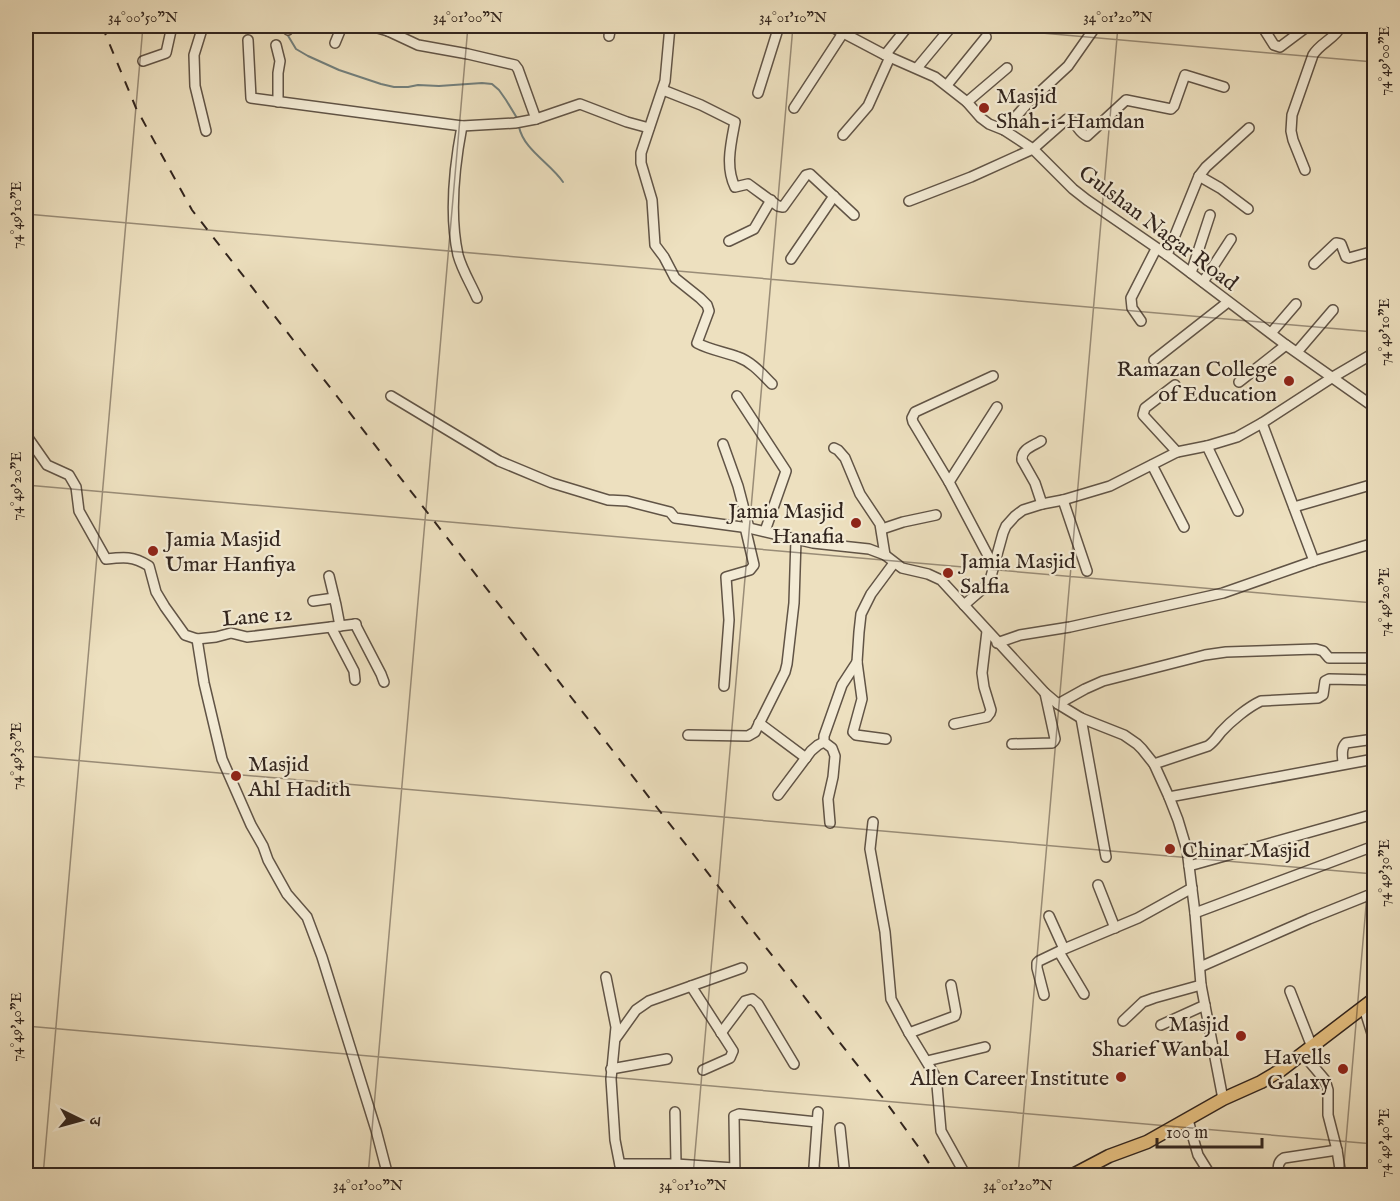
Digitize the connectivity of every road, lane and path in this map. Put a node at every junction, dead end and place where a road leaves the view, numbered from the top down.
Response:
1 (172, 26) edge
2 (203, 26) edge
3 (342, 26) edge
4 (371, 26) edge
5 (611, 26) edge
6 (670, 26) edge
7 (779, 26) edge
8 (830, 26) edge
9 (904, 26) edge
10 (952, 26) edge
11 (1096, 26) edge
12 (1263, 26) edge
13 (1341, 26) edge
14 (1303, 27) edge
15 (388, 28) edge
16 (843, 33) junction
17 (609, 36) dead end
18 (986, 36) dead end
19 (248, 40) dead end
20 (335, 43) dead end
21 (276, 45) dead end
22 (888, 56) junction
23 (143, 61) dead end
24 (917, 68) junction
25 (1007, 68) dead end
26 (946, 85) junction
27 (1224, 87) dead end
28 (663, 90) junction
29 (758, 93) dead end
30 (278, 102) junction
31 (967, 102) junction
32 (794, 108) dead end
33 (536, 119) junction
34 (462, 126) junction
35 (649, 128) junction
36 (1249, 128) dead end
37 (1005, 130) junction
38 (206, 131) dead end
39 (843, 135) dead end
40 (1033, 149) junction
41 (1305, 170) dead end
42 (1199, 176) junction
43 (834, 196) junction
44 (771, 200) junction
45 (909, 201) dead end
46 (1248, 209) dead end
47 (854, 215) dead end
48 (1210, 215) dead end
49 (1231, 239) dead end
50 (729, 241) dead end
51 (1156, 249) junction
52 (1374, 251) edge
53 (1167, 255) junction
54 (791, 259) dead end
55 (1314, 264) dead end
56 (1191, 273) junction
57 (1203, 282) junction
58 (477, 298) dead end
59 (1228, 303) junction
60 (1296, 304) dead end
61 (1333, 310) dead end
62 (1141, 321) dead end
63 (1271, 333) junction
64 (1286, 345) junction
65 (1297, 352) junction
66 (1374, 353) edge
67 (1154, 360) dead end
68 (993, 376) dead end
69 (1333, 377) junction
70 (1239, 382) dead end
71 (772, 384) dead end
72 (1175, 384) dead end
73 (391, 396) dead end
74 (737, 396) dead end
75 (997, 407) dead end
76 (1374, 407) edge
77 (1262, 423) junction
78 (26, 435) edge
79 (1041, 441) dead end
80 (723, 444) dead end
81 (1207, 446) junction
82 (834, 448) dead end
83 (1177, 452) junction
84 (1152, 465) junction
85 (949, 482) junction
86 (1374, 484) edge
87 (1063, 500) junction
88 (1042, 504) junction
89 (1294, 507) junction
90 (1238, 511) dead end
91 (936, 515) dead end
92 (747, 527) junction
93 (1184, 527) dead end
94 (882, 529) junction
95 (765, 531) junction
96 (795, 539) junction
97 (1374, 543) edge
98 (885, 555) junction
99 (1314, 561) junction
100 (894, 563) junction
101 (994, 567) junction
102 (1087, 571) dead end
103 (329, 576) dead end
104 (334, 598) junction
105 (313, 601) dead end
106 (964, 605) junction
107 (335, 627) junction
108 (987, 631) junction
109 (197, 639) junction
110 (997, 642) junction
111 (1374, 658) edge
112 (857, 662) junction
113 (355, 680) dead end
114 (1374, 680) edge
115 (384, 682) dead end
116 (724, 686) dead end
117 (1044, 693) junction
118 (1058, 704) junction
119 (1080, 718) junction
120 (759, 723) junction
121 (954, 724) dead end
122 (688, 735) dead end
123 (1374, 738) edge
124 (885, 739) dead end
125 (824, 742) junction
126 (1011, 744) dead end
127 (806, 758) junction
128 (1374, 759) edge
129 (1154, 764) junction
130 (1343, 764) junction
131 (778, 795) dead end
132 (1169, 797) junction
133 (1374, 814) edge
134 (873, 822) dead end
135 (830, 823) dead end
136 (1374, 846) edge
137 (1106, 857) dead end
138 (1189, 866) junction
139 (1098, 885) dead end
140 (1192, 888) junction
141 (1374, 893) edge
142 (1195, 912) junction
143 (1049, 916) dead end
144 (1114, 928) junction
145 (1061, 950) junction
146 (1200, 967) junction
147 (742, 968) dead end
148 (606, 978) dead end
149 (951, 985) dead end
150 (1201, 985) junction
151 (691, 986) junction
152 (1290, 991) dead end
153 (1084, 994) dead end
154 (1044, 995) dead end
155 (1374, 999) edge
156 (1205, 1005) junction
157 (1364, 1008) junction
158 (1123, 1021) dead end
159 (1161, 1024) dead end
160 (721, 1033) junction
161 (909, 1033) junction
162 (615, 1040) junction
163 (1374, 1040) edge
164 (985, 1047) dead end
165 (1308, 1050) junction
166 (667, 1059) dead end
167 (927, 1061) junction
168 (794, 1064) dead end
169 (611, 1069) junction
170 (703, 1070) dead end
171 (1223, 1099) junction
172 (675, 1112) dead end
173 (818, 1112) dead end
174 (1188, 1120) junction
175 (817, 1122) junction
176 (840, 1128) dead end
177 (1337, 1150) junction
178 (620, 1164) junction
179 (676, 1164) junction
180 (734, 1172) edge
181 (388, 1176) edge
182 (622, 1176) edge
183 (817, 1176) edge
184 (845, 1176) edge
185 (966, 1176) edge
186 (1071, 1176) edge
187 (1212, 1176) edge
188 (1279, 1176) edge
189 (1341, 1176) edge

1 - 23 street
2 - 38 street
3 - 20 street
4 - 15 street
5 - 17 street
6 - 28 street
7 - 29 street
8 - 16 street, Gulshan Nagar Road
9 - 22 street
10 - 24 street
11 - 37 street
12 - 14 street
13 - 41 street
15 - 33 street
16 - 22 street, Gulshan Nagar Road
16 - 32 street
18 - 26 street
19 - 30 street
21 - 30 street
22 - 24 street, Gulshan Nagar Road
22 - 39 street
24 - 26 street, Gulshan Nagar Road
25 - 31 street
26 - 31 street, Gulshan Nagar Road
27 - 40 street
28 - 35 street
28 - 44 street
30 - 34 street
31 - 37 street, Gulshan Nagar Road
33 - 34 street
33 - 35 street
34 - 58 street
35 - 71 street
36 - 42 street
37 - 40 street, Gulshan Nagar Road
40 - 45 street
40 - 51 street, Gulshan Nagar Road
42 - 46 street
42 - 53 street
43 - 44 street
43 - 47 street
43 - 54 street
44 - 50 street
48 - 56 street
49 - 57 street
51 - 53 street, Gulshan Nagar Road
51 - 62 street
52 - 55 street
53 - 56 street, Gulshan Nagar Road
56 - 57 street, Gulshan Nagar Road
57 - 59 street, Gulshan Nagar Road
59 - 63 street, Gulshan Nagar Road
59 - 67 street
60 - 63 street
61 - 65 street
63 - 64 street, Gulshan Nagar Road
64 - 65 street, Gulshan Nagar Road
64 - 70 street
65 - 69 street, Gulshan Nagar Road
66 - 69 street
68 - 85 street
69 - 76 street, Gulshan Nagar Road
69 - 77 street
72 - 83 street
73 - 92 street
74 - 95 street
75 - 85 street
77 - 81 street
77 - 89 street
78 - 109 street
79 - 88 street
80 - 92 street
81 - 83 street
81 - 90 street
82 - 94 street
83 - 84 street
84 - 87 street
84 - 93 street
85 - 101 street
86 - 89 street
87 - 88 street
87 - 102 street
88 - 101 street
89 - 99 street
91 - 94 street
92 - 95 street
92 - 116 street
94 - 98 street
95 - 96 street
96 - 98 street
96 - 120 street
97 - 99 street
98 - 100 street
99 - 110 street
100 - 106 street
100 - 112 street
101 - 106 street
103 - 104 street
104 - 105 street
104 - 107 street
106 - 108 street
107 - 109 street, Lane 12
107 - 113 street
107 - 115 street, Lane 12
108 - 110 street
108 - 121 street
109 - 181 street
110 - 117 street
111 - 118 street
112 - 124 street
112 - 125 street
114 - 129 street
117 - 118 street
117 - 126 street
118 - 119 street
119 - 129 street
119 - 137 street
120 - 122 street
120 - 127 street
123 - 130 street
125 - 127 street
125 - 135 street
127 - 131 street
128 - 130 street
129 - 132 street
130 - 132 street
132 - 138 street
133 - 138 street
134 - 161 street
136 - 142 street
138 - 140 street
139 - 144 street
140 - 142 street
140 - 144 street
141 - 146 street
142 - 146 street
143 - 145 street
144 - 145 street
145 - 153 street
145 - 154 street
146 - 150 street
147 - 151 street
148 - 162 street
149 - 161 street
150 - 156 street
150 - 158 street
151 - 160 street
151 - 162 street
152 - 165 street
155 - 157 main road
156 - 159 street
156 - 171 street
157 - 163 street
157 - 165 main road
160 - 168 street
160 - 170 street
161 - 167 street
162 - 169 street
164 - 167 street
165 - 171 main road
165 - 177 street
166 - 169 street
167 - 185 street
169 - 178 street
171 - 174 main road
172 - 179 street
173 - 175 street
174 - 186 main road
174 - 187 street
175 - 180 street
175 - 183 street
176 - 184 street
177 - 188 street
177 - 189 street
178 - 179 street
178 - 182 street
179 - 180 street

